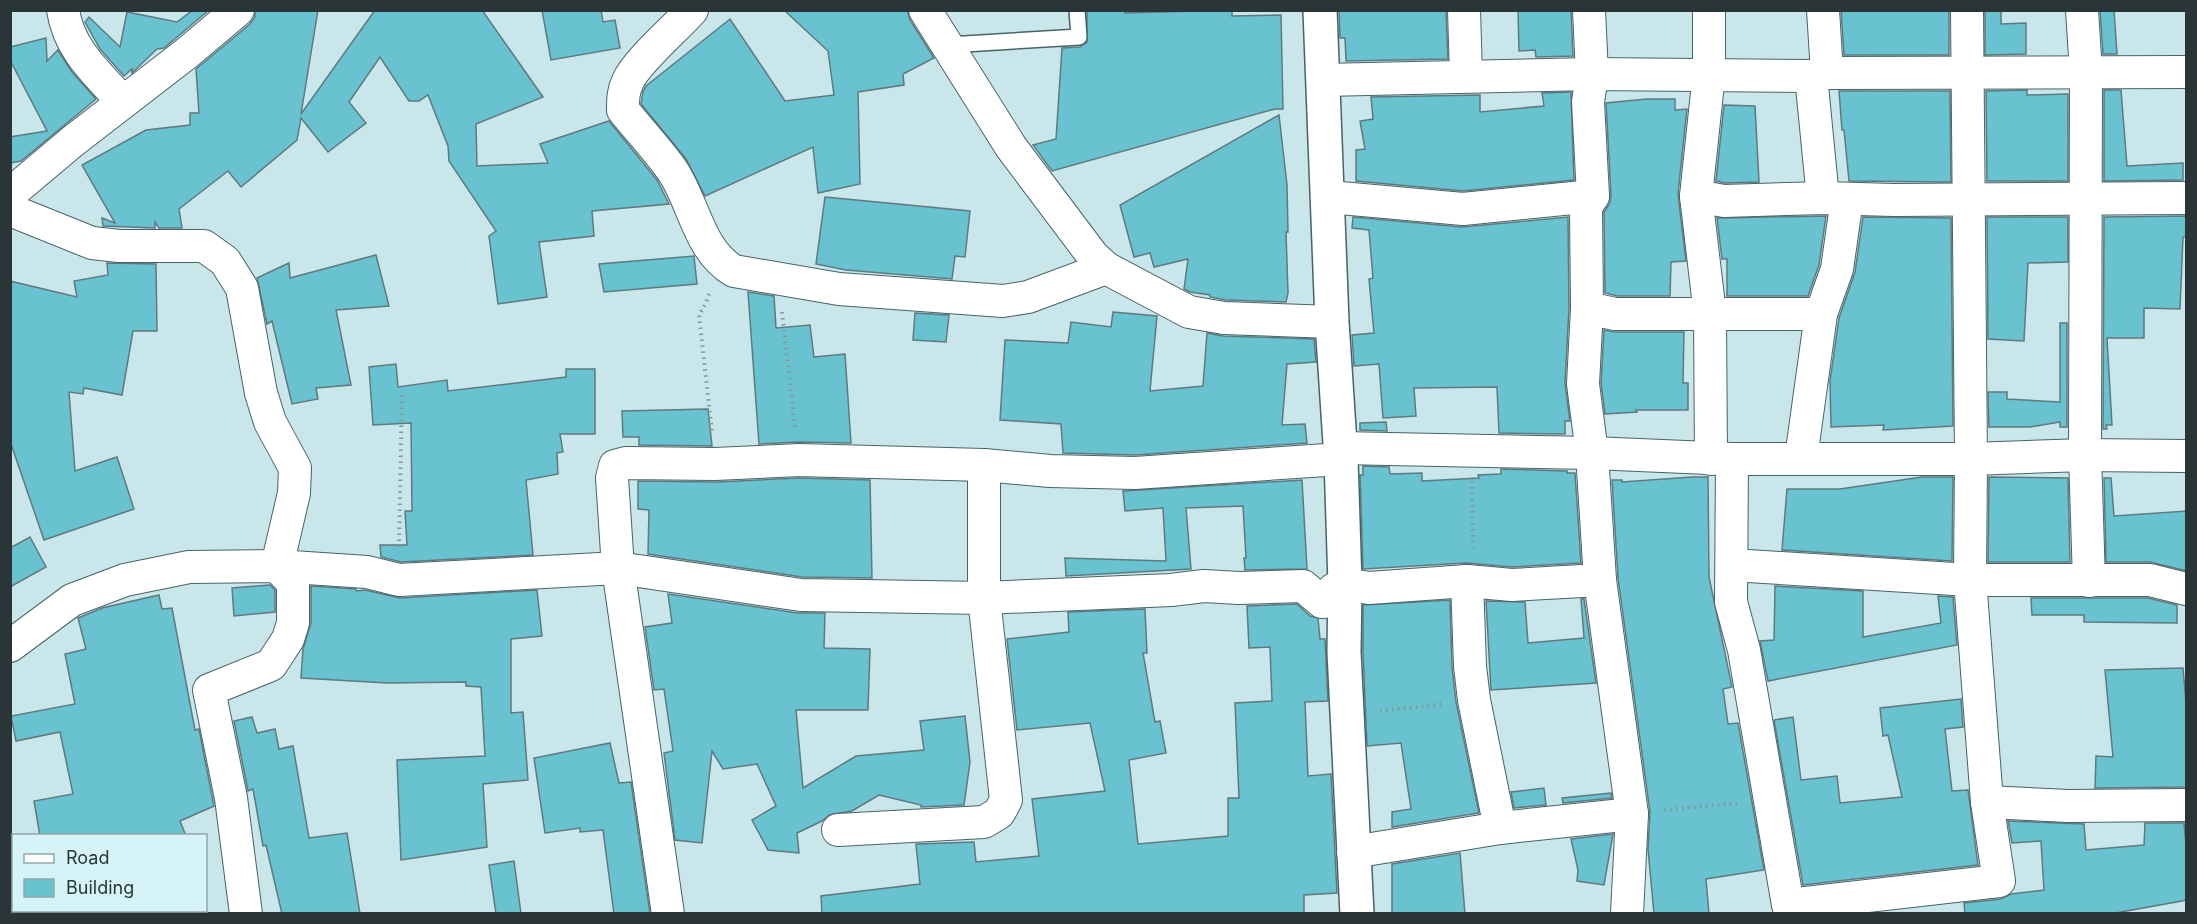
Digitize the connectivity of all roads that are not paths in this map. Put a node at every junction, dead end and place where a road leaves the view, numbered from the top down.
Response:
1 (63, 10) edge
2 (238, 10) edge
3 (692, 10) edge
4 (925, 10) edge
5 (1077, 10) edge
6 (1320, 10) edge
7 (1464, 10) edge
8 (1589, 10) edge
9 (1709, 10) edge
10 (1823, 10) edge
11 (1967, 10) edge
12 (2082, 10) edge
13 (948, 45) junction
14 (1969, 72) junction
15 (2187, 72) edge
16 (2086, 73) junction
17 (1592, 74) junction
18 (1709, 74) junction
19 (1466, 75) junction
20 (1819, 75) junction
21 (1323, 80) junction
22 (123, 102) junction
23 (10, 194) edge
24 (1593, 196) junction
25 (1695, 196) junction
26 (1329, 197) junction
27 (1835, 198) junction
28 (2086, 198) junction
29 (2187, 198) edge
30 (1969, 199) junction
31 (10, 210) edge
32 (1106, 268) junction
33 (1587, 308) junction
34 (1710, 314) junction
35 (1821, 314) junction
36 (1332, 322) junction
37 (1592, 453) junction
38 (1341, 454) junction
39 (2085, 455) junction
40 (2187, 456) edge
41 (1801, 458) junction
42 (1721, 459) junction
43 (1971, 459) junction
44 (984, 465) junction
45 (1732, 565) junction
46 (277, 566) junction
47 (618, 568) junction
48 (1600, 580) junction
49 (1970, 580) junction
50 (1467, 581) junction
51 (2089, 581) junction
52 (1345, 584) junction
53 (2187, 589) edge
54 (984, 598) junction
55 (10, 646) edge
56 (1987, 802) junction
57 (2187, 805) edge
58 (1632, 814) junction
59 (1500, 828) junction
60 (838, 830) dead end
61 (1353, 852) junction
62 (246, 914) edge
63 (668, 914) edge
64 (1357, 914) edge
65 (1627, 914) edge

1 - 22 street
2 - 22 street
3 - 32 street
4 - 13 street
5 - 13 lane
6 - 21 street
7 - 19 street
8 - 17 street
9 - 18 street
10 - 20 street
11 - 14 street
12 - 16 street
13 - 32 street
14 - 16 street
14 - 20 street
14 - 30 street
15 - 16 street
16 - 28 street
17 - 18 street
17 - 19 street
17 - 24 street
18 - 20 street
18 - 25 street
19 - 21 street
20 - 27 street
21 - 26 street
22 - 23 street
24 - 26 street
24 - 33 street
25 - 27 street
25 - 34 street
26 - 36 street
27 - 30 street
27 - 35 street
28 - 29 street
28 - 30 street
28 - 39 street
30 - 43 street
31 - 46 street
32 - 36 street
33 - 34 street
33 - 37 street
34 - 35 street
34 - 42 street
35 - 41 street
36 - 38 street
37 - 38 street
37 - 42 street
37 - 48 street
38 - 44 street
38 - 52 street
39 - 40 street
39 - 43 street
39 - 51 street
41 - 42 street
41 - 43 street
42 - 45 street
43 - 49 street
44 - 47 street
44 - 54 street
45 - 49 street
45 - 56 street
46 - 47 street
46 - 55 street
46 - 62 street
47 - 54 street
47 - 63 street
48 - 50 street
48 - 58 street
49 - 51 street
49 - 56 street
50 - 52 street
50 - 59 street
51 - 53 street
52 - 54 street
52 - 61 street
54 - 60 street
56 - 57 street
58 - 59 street
58 - 65 street
59 - 61 street
61 - 64 street

